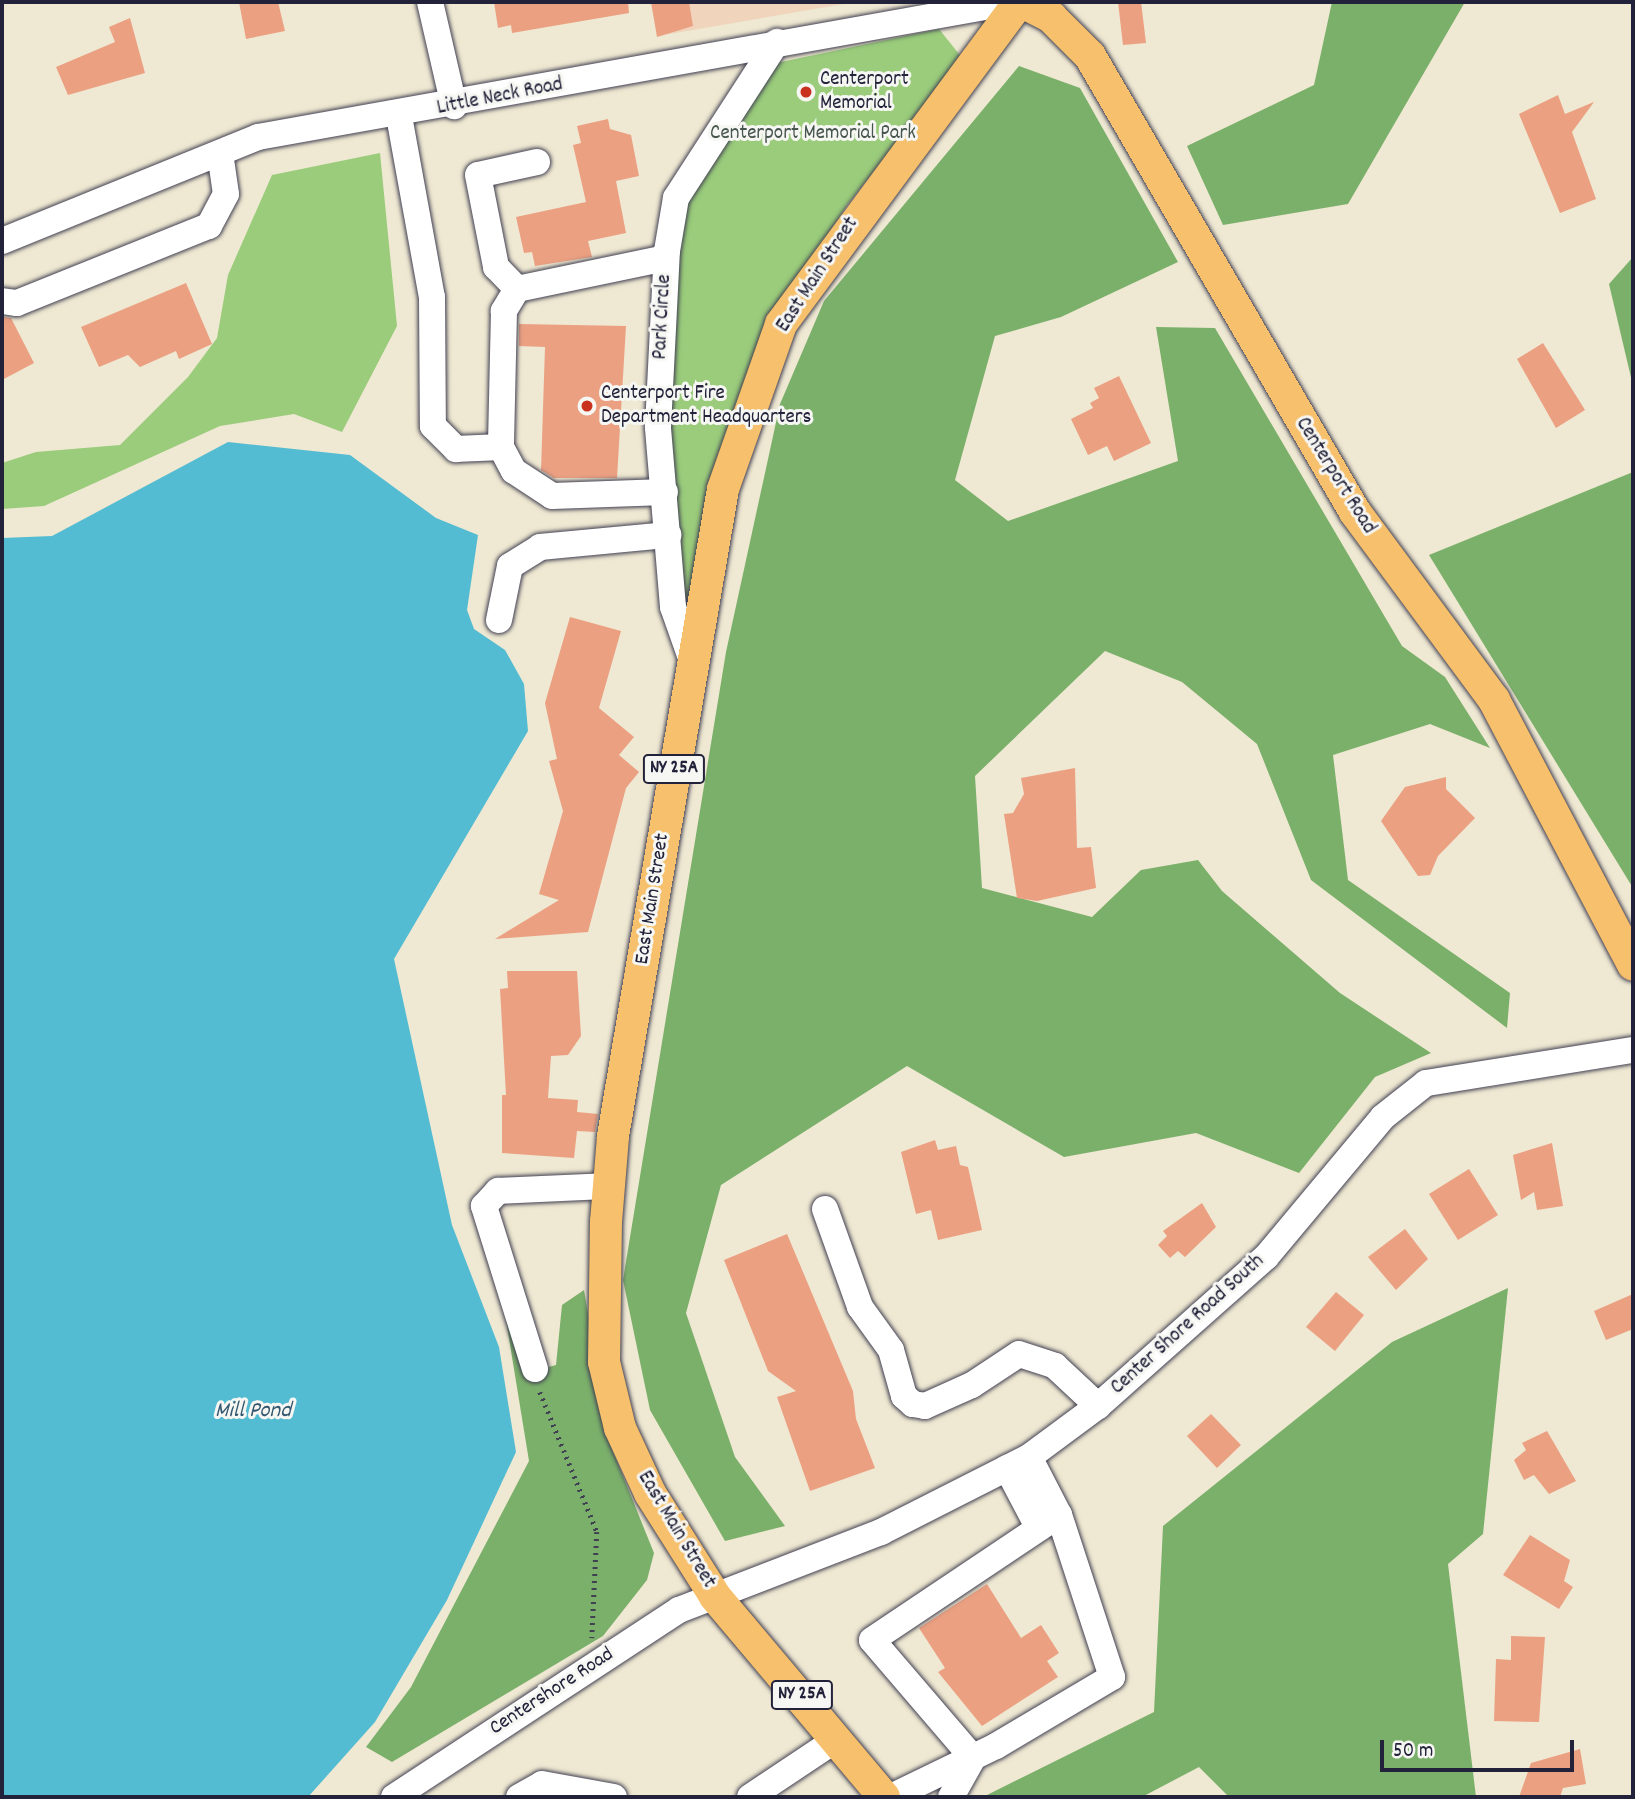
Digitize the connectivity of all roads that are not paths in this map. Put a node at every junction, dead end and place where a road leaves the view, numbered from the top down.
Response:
1 (430, 2) edge
2 (1013, 2) edge
3 (1021, 2) edge
4 (776, 42) junction
5 (454, 106) junction
6 (399, 116) junction
7 (220, 153) junction
8 (537, 162) dead end
9 (2, 240) edge
10 (666, 258) junction
11 (517, 289) junction
12 (2, 301) edge
13 (500, 447) junction
14 (665, 492) junction
15 (668, 535) junction
16 (499, 620) dead end
17 (692, 661) junction
18 (1631, 956) edge
19 (1633, 1050) edge
20 (609, 1186) junction
21 (825, 1209) dead end
22 (535, 1369) road end
23 (1098, 1406) junction
24 (1018, 1462) junction
25 (1048, 1521) junction
26 (715, 1596) junction
27 (838, 1739) junction
28 (973, 1758) junction
29 (394, 1797) edge
30 (519, 1797) edge
31 (614, 1797) edge
32 (750, 1797) edge
33 (884, 1797) edge
34 (891, 1797) edge
35 (951, 1797) edge

1 - 5 street
2 - 4 street, Little Neck Road
3 - 17 main road, East Main Street / NY 25A
3 - 18 main road, Centerport Road
4 - 5 street, Little Neck Road
4 - 10 street, Park Circle
5 - 6 street, Little Neck Road
6 - 7 street, Little Neck Road
6 - 13 street
7 - 9 street, Little Neck Road
7 - 12 street
8 - 11 street
10 - 11 street
10 - 14 street, Park Circle
11 - 13 street
13 - 14 street
14 - 15 street, Park Circle
15 - 16 street
15 - 17 street, Park Circle
17 - 20 main road, East Main Street / NY 25A
19 - 23 street, Center Shore Road South
20 - 22 street
20 - 26 main road, East Main Street / NY 25A
21 - 23 street
23 - 24 street, Center Shore Road South
24 - 25 street
24 - 26 street, Center Shore Road South
25 - 28 street
25 - 28 street
26 - 27 main road, East Main Street / NY 25A
26 - 29 street, Centershore Road
27 - 32 street
27 - 33 main road, East Main Street / NY 25A
28 - 34 street
28 - 35 street
30 - 31 street

